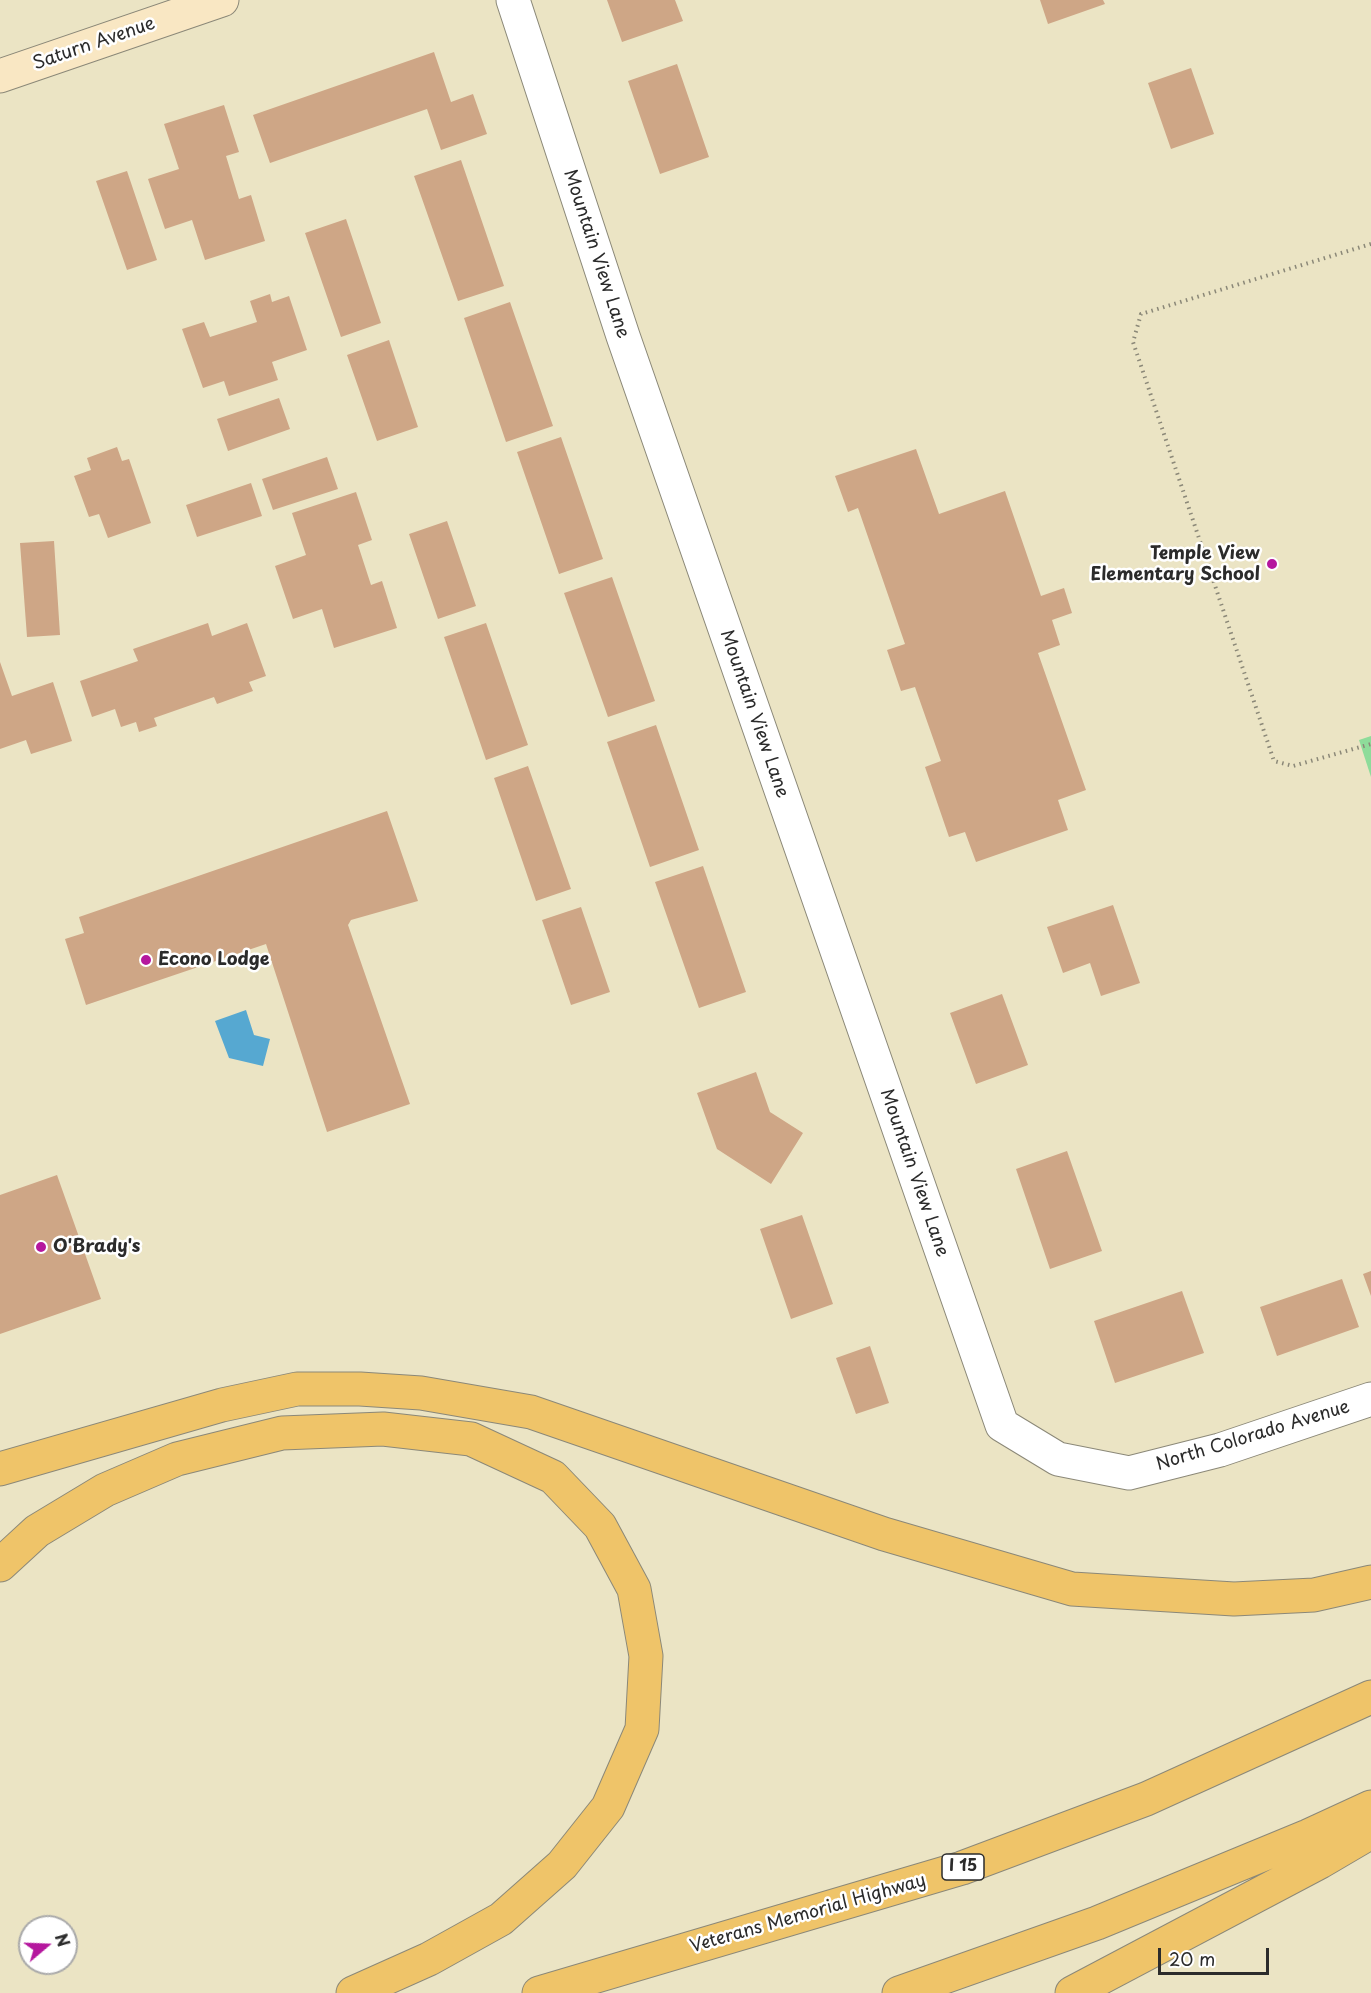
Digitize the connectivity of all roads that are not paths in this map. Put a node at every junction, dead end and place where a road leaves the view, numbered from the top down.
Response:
1 (222, 0) edge
2 (513, 0) edge
3 (0, 76) edge
4 (1371, 1399) edge
5 (1002, 1425) joint
6 (0, 1469) edge
7 (0, 1565) edge
8 (1371, 1582) edge
9 (1371, 1697) edge
10 (1371, 1807) edge
11 (1371, 1832) edge
12 (353, 1993) edge
13 (539, 1993) edge
14 (899, 1993) edge
15 (1072, 1993) edge

1 - 3 street, Saturn Avenue
2 - 5 street, Mountain View Lane
4 - 5 street, North Colorado Avenue
6 - 8 highway
7 - 12 highway
9 - 13 highway, Veterans Memorial Highway / I 15
10 - 14 highway
11 - 15 highway

